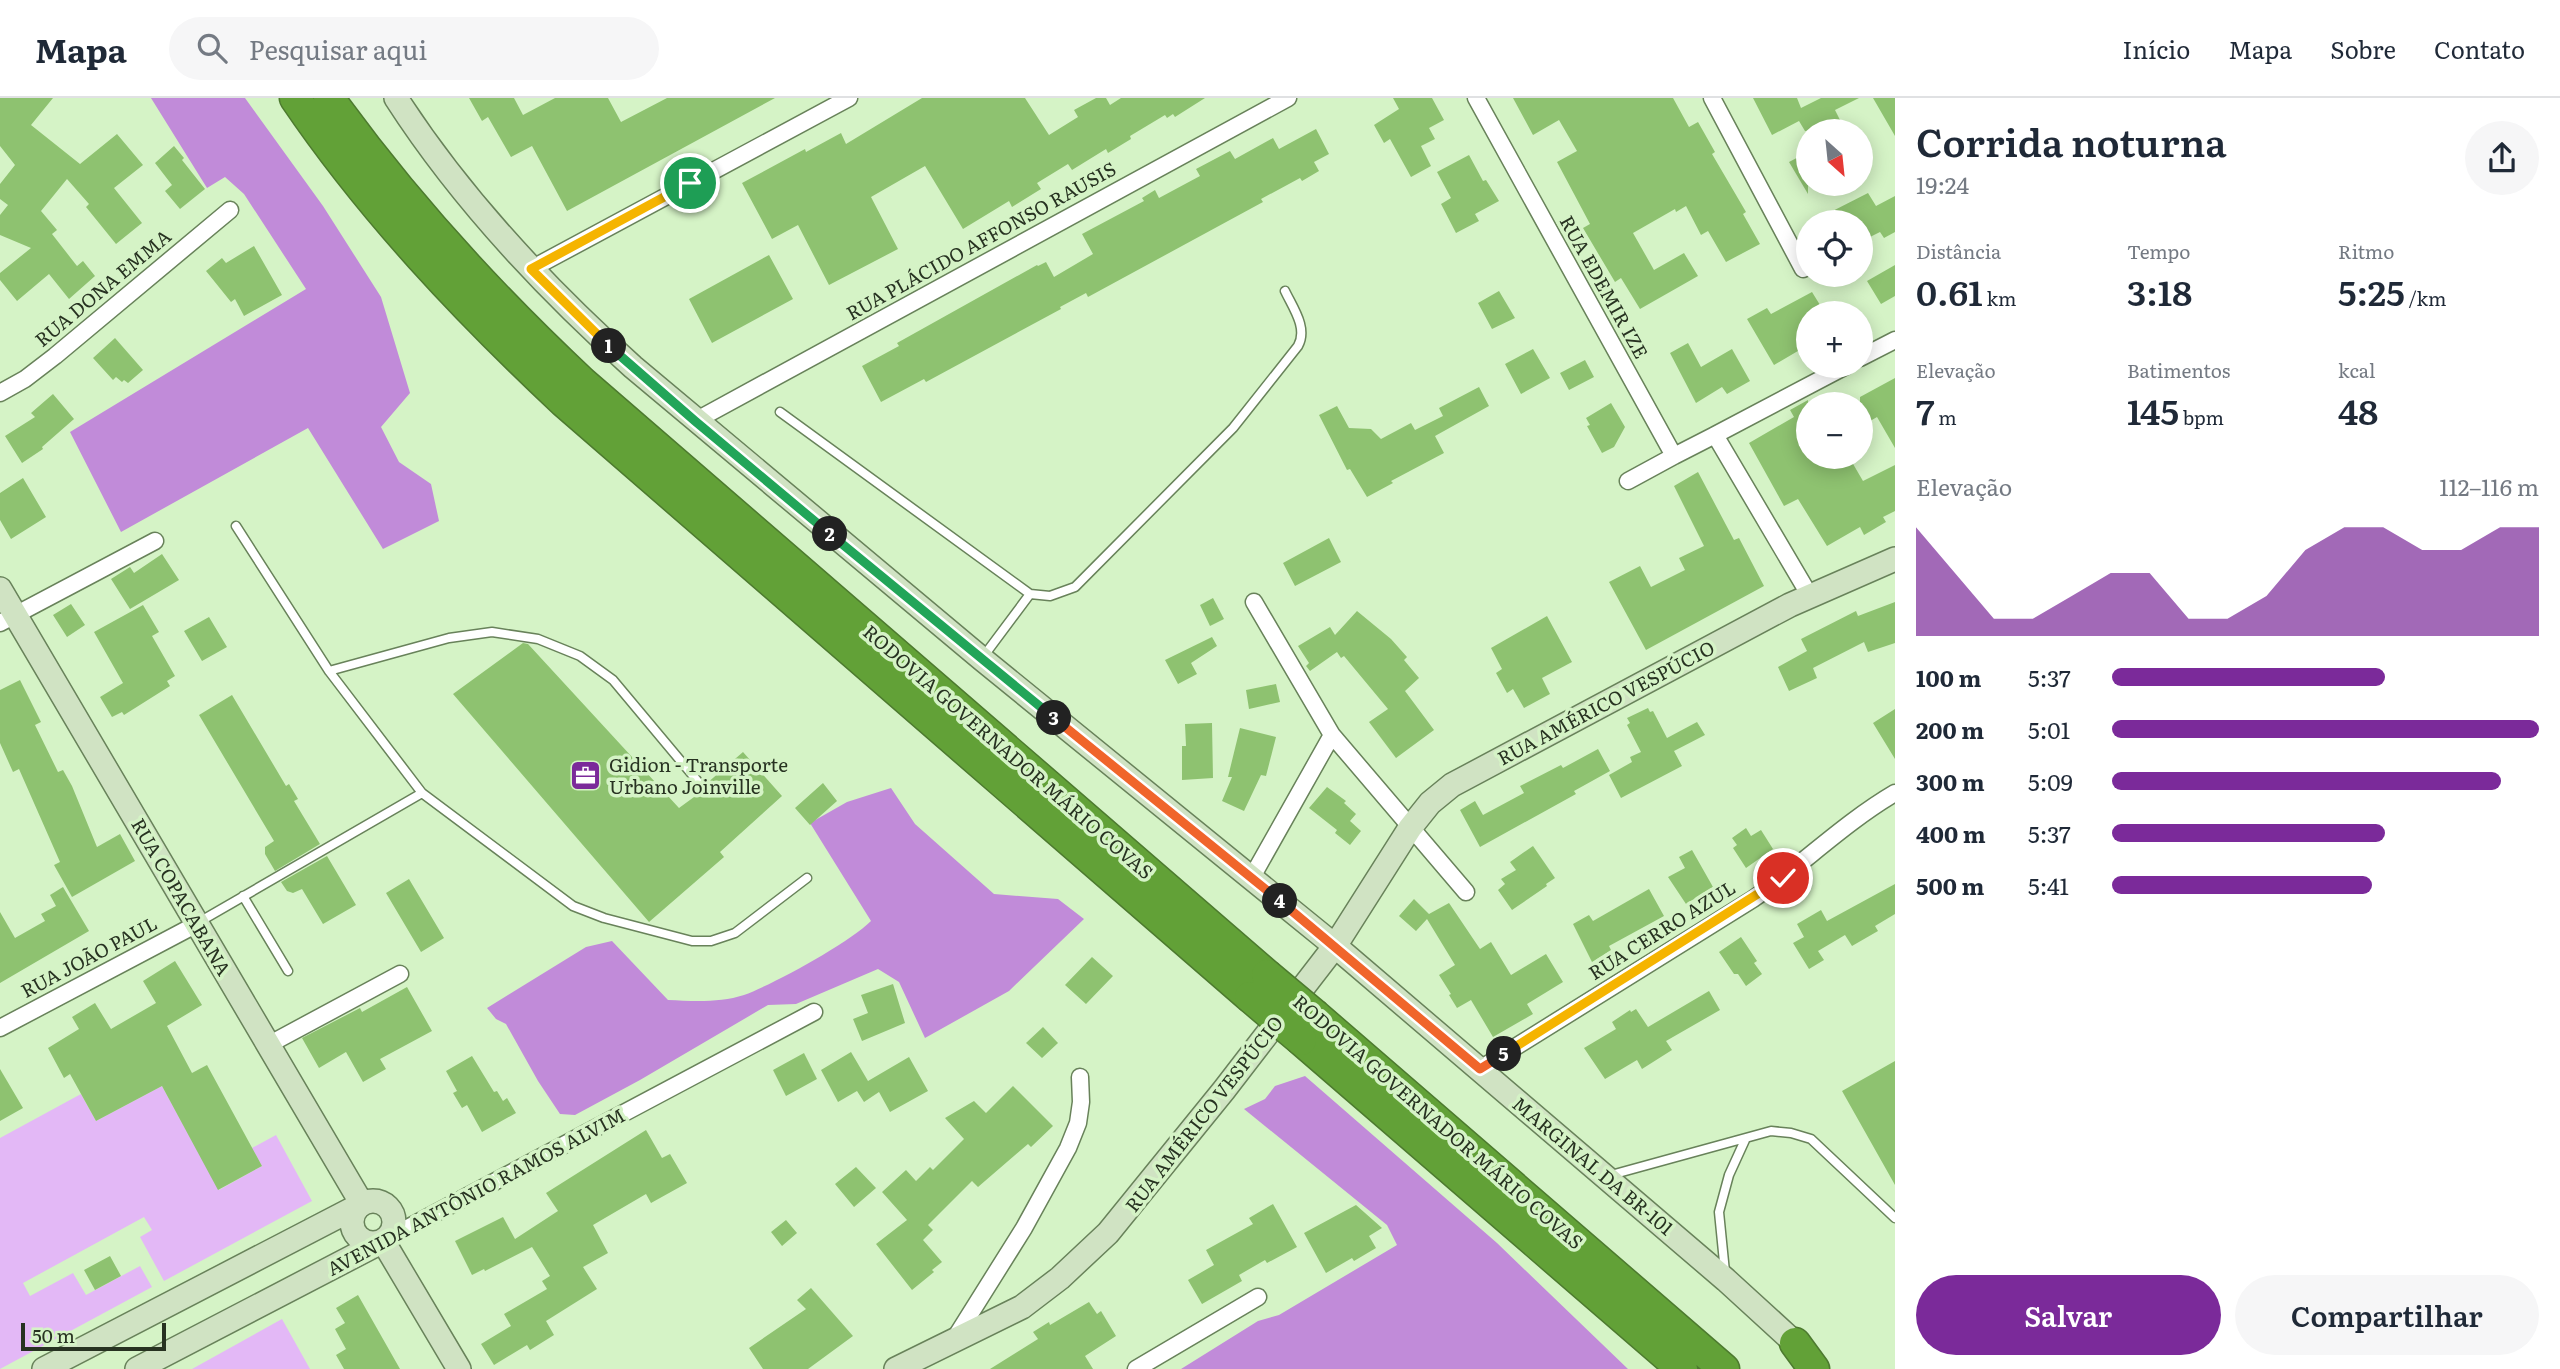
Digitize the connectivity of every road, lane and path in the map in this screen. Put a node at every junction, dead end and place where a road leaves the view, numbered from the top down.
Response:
1 (295, 98) edge
2 (329, 98) edge
3 (396, 98) edge
4 (849, 98) edge
5 (1288, 98) edge
6 (1476, 98) edge
7 (1712, 98) edge
8 (230, 210) dead end
9 (1796, 256) edge
10 (531, 269) junction
11 (1285, 290) dead end
12 (1895, 340) edge
13 (1873, 351) edge
14 (1823, 378) edge
15 (0, 393) edge
16 (780, 412) dead end
17 (695, 421) junction
18 (1715, 435) junction
19 (1674, 457) junction
20 (1628, 481) dead end
21 (236, 526) dead end
22 (155, 541) dead end
23 (1895, 559) edge
24 (0, 589) edge
25 (1030, 594) junction
26 (1810, 596) junction
27 (1254, 602) dead end
28 (8, 619) edge
29 (982, 659) junction
30 (330, 671) junction
31 (1332, 735) junction
32 (700, 784) dead end
33 (422, 793) junction
34 (1895, 793) edge
35 (1410, 828) junction
36 (1252, 877) junction
37 (807, 878) dead end
38 (1466, 892) dead end
39 (243, 897) junction
40 (197, 923) junction
41 (1335, 946) junction
42 (288, 971) dead end
43 (400, 974) dead end
44 (1259, 986) junction
45 (814, 1012) dead end
46 (0, 1028) edge
47 (1308, 1028) junction
48 (268, 1045) junction
49 (1480, 1069) junction
50 (1080, 1077) dead end
51 (1745, 1140) junction
52 (1605, 1177) junction
53 (362, 1204) junction
54 (1895, 1218) edge
55 (383, 1241) junction
56 (1726, 1280) junction
57 (1258, 1297) dead end
58 (954, 1341) junction
59 (1795, 1343) junction
60 (44, 1369) edge
61 (136, 1369) edge
62 (459, 1369) edge
63 (896, 1369) edge
64 (1136, 1369) edge
65 (1682, 1369) edge
66 (1724, 1369) edge
67 (1814, 1369) edge
68 (1822, 1369) edge

1 - 44 highway, RODOVIA GOVERNADOR MÁRIO COVAS
2 - 44 highway, RODOVIA GOVERNADOR MÁRIO COVAS
3 - 10 main road, MARGINAL DA BR-101
4 - 10 street
5 - 17 street, RUA PLÁCIDO AFFONSO RAUSIS
6 - 19 street, RUA EDEMIR IZE
7 - 9 street
8 - 15 street, RUA DONA EMMA
10 - 17 main road, MARGINAL DA BR-101
11 - 25 lane
12 - 13 street
14 - 18 street
16 - 25 lane
17 - 29 main road, MARGINAL DA BR-101
18 - 19 street
18 - 26 street
19 - 20 street
21 - 30 lane
22 - 28 street
23 - 26 main road, RUA AMÉRICO VESPÚCIO
24 - 28 main road, RUA COPACABANA
25 - 29 lane
26 - 35 main road, RUA AMÉRICO VESPÚCIO
27 - 31 street
28 - 40 main road, RUA COPACABANA
29 - 36 main road, MARGINAL DA BR-101
30 - 32 lane
30 - 33 lane
31 - 35 street
31 - 36 street
33 - 37 lane
33 - 39 lane
34 - 49 street, RUA CERRO AZUL
35 - 38 street
35 - 41 main road, RUA AMÉRICO VESPÚCIO
36 - 41 main road, MARGINAL DA BR-101
39 - 40 lane
39 - 42 lane
40 - 46 street, RUA JOÃO PAUL
40 - 48 main road, RUA COPACABANA
41 - 49 main road, MARGINAL DA BR-101
41 - 58 main road, RUA AMÉRICO VESPÚCIO
43 - 48 street
44 - 47 highway, RODOVIA GOVERNADOR MÁRIO COVAS, bridge
45 - 55 street, AVENIDA ANTÔNIO RAMOS ALVIM
47 - 65 highway, RODOVIA GOVERNADOR MÁRIO COVAS
47 - 66 highway, RODOVIA GOVERNADOR MÁRIO COVAS
48 - 53 main road, RUA COPACABANA
49 - 52 main road, MARGINAL DA BR-101
50 - 58 street
51 - 52 lane
51 - 54 lane
51 - 56 lane
52 - 56 main road, MARGINAL DA BR-101
53 - 55 main road
53 - 60 main road
55 - 61 main road, AVENIDA ANTÔNIO RAMOS ALVIM
55 - 62 main road
56 - 59 main road, MARGINAL DA BR-101
57 - 64 street
58 - 63 main road, RUA AMÉRICO VESPÚCIO
59 - 67 highway
59 - 68 street, MARGINAL DA BR-101

